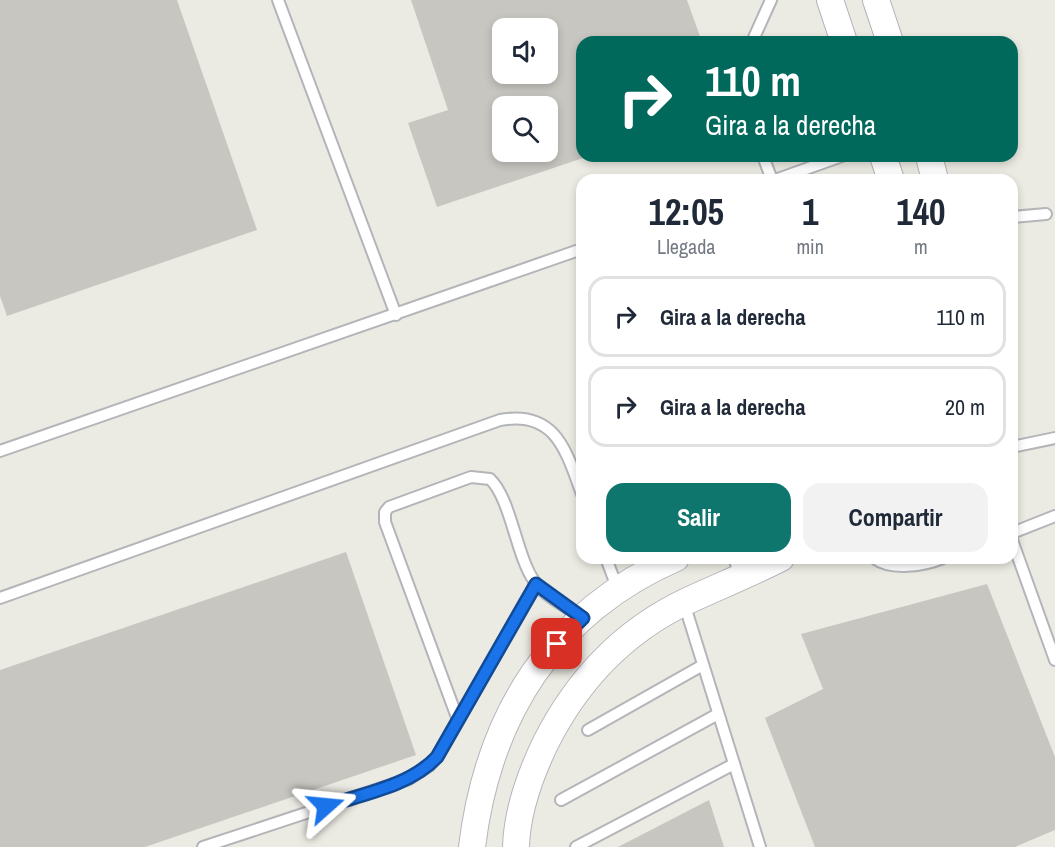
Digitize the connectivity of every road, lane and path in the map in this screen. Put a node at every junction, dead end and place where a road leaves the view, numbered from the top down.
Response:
1 (278, 0) edge
2 (771, 0) edge
3 (830, 0) edge
4 (876, 0) edge
5 (755, 36) edge
6 (842, 36) edge
7 (888, 36) edge
8 (825, 162) edge
9 (790, 174) edge
10 (1046, 214) dead end
11 (1018, 216) edge
12 (576, 251) edge
13 (396, 315) junction
14 (1055, 438) edge
15 (1018, 446) edge
16 (0, 452) edge
17 (576, 478) edge
18 (1055, 516) edge
19 (1018, 531) edge
20 (1018, 557) edge
21 (608, 564) edge
22 (663, 564) edge
23 (755, 564) edge
24 (737, 568) edge
25 (536, 584) junction
26 (618, 590) junction
27 (0, 598) edge
28 (684, 602) junction
29 (583, 618) junction
30 (1055, 660) edge
31 (703, 665) junction
32 (718, 714) junction
33 (458, 720) junction
34 (588, 730) dead end
35 (734, 764) junction
36 (561, 800) dead end
37 (203, 847) edge
38 (472, 847) edge
39 (516, 847) edge
40 (576, 847) edge
41 (760, 847) edge

1 - 13 lane
2 - 5 lane
3 - 6 street
4 - 7 street
8 - 9 lane
10 - 11 lane
12 - 13 lane
13 - 16 lane
14 - 15 lane
17 - 27 lane
18 - 19 lane
20 - 30 lane
21 - 26 lane
22 - 26 street
23 - 24 street
24 - 28 street
25 - 29 lane
25 - 33 lane
25 - 33 lane
26 - 29 street
28 - 31 lane
28 - 39 street
29 - 38 street
31 - 32 lane
31 - 34 lane
32 - 35 lane
32 - 36 lane
33 - 37 lane
35 - 40 lane
35 - 41 lane

